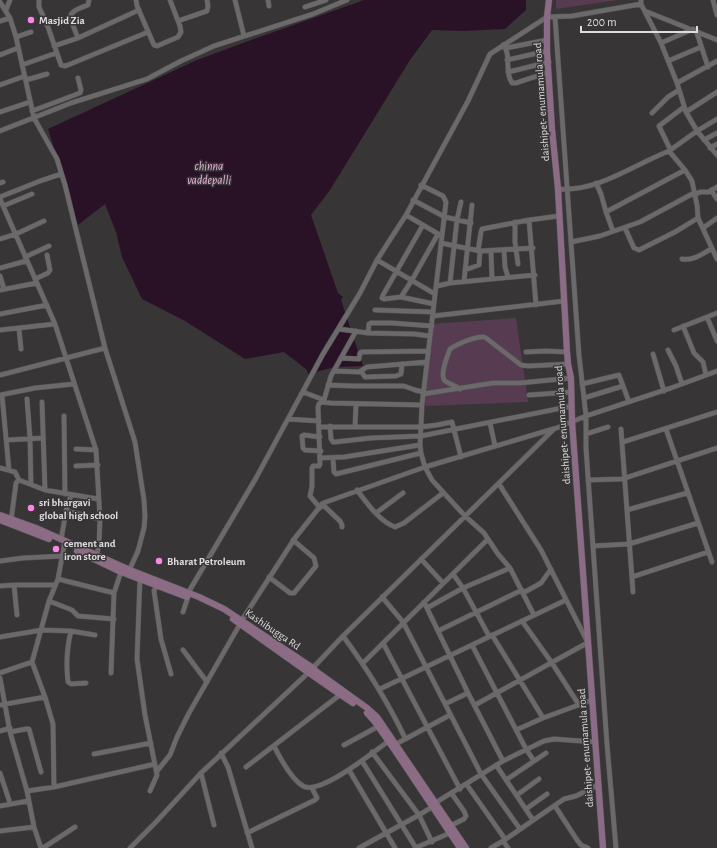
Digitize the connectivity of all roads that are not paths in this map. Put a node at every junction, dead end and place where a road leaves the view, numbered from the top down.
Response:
1 (10, 0) edge
2 (39, 0) edge
3 (89, 0) edge
4 (136, 0) edge
5 (170, 0) edge
6 (207, 0) edge
7 (235, 0) edge
8 (268, 0) edge
9 (326, 0) edge
10 (347, 0) edge
11 (549, 0) edge
12 (713, 0) edge
13 (0, 2) edge
14 (641, 2) edge
15 (269, 6) dead end
16 (305, 7) dead end
17 (6, 10) junction
18 (139, 10) junction
19 (645, 11) junction
20 (716, 12) edge
21 (547, 17) junction
22 (555, 17) junction
23 (10, 18) junction
24 (0, 21) edge
25 (178, 21) junction
26 (695, 30) junction
27 (31, 32) dead end
28 (148, 32) junction
29 (244, 36) junction
30 (16, 37) junction
31 (78, 38) junction
32 (547, 40) junction
33 (717, 40) edge
34 (661, 43) junction
35 (54, 46) junction
36 (504, 47) junction
37 (702, 47) junction
38 (18, 48) junction
39 (548, 51) junction
40 (56, 53) junction
41 (0, 55) edge
42 (507, 60) junction
43 (668, 61) junction
44 (717, 61) edge
45 (549, 62) junction
46 (22, 65) junction
47 (708, 67) junction
48 (508, 72) junction
49 (549, 72) junction
50 (47, 74) dead end
51 (25, 78) junction
52 (78, 78) dead end
53 (677, 83) junction
54 (0, 85) edge
55 (679, 90) junction
56 (717, 92) edge
57 (30, 102) junction
58 (32, 110) junction
59 (685, 110) junction
60 (0, 112) edge
61 (652, 113) dead end
62 (34, 118) junction
63 (717, 119) edge
64 (0, 130) edge
65 (697, 131) junction
66 (717, 133) edge
67 (704, 140) junction
68 (717, 144) edge
69 (710, 148) junction
70 (670, 150) junction
71 (717, 155) edge
72 (685, 170) junction
73 (61, 174) junction
74 (596, 183) junction
75 (421, 185) junction
76 (717, 187) edge
77 (558, 190) junction
78 (567, 190) junction
79 (711, 190) junction
80 (32, 194) dead end
81 (694, 194) junction
82 (0, 198) edge
83 (717, 199) edge
84 (413, 200) junction
85 (461, 202) dead end
86 (472, 205) dead end
87 (3, 206) junction
88 (606, 212) junction
89 (406, 215) junction
90 (559, 216) junction
91 (445, 217) junction
92 (698, 218) junction
93 (717, 218) edge
94 (457, 220) junction
95 (529, 220) junction
96 (44, 221) dead end
97 (516, 222) junction
98 (471, 223) junction
99 (423, 225) junction
100 (625, 228) junction
101 (702, 228) junction
102 (613, 231) junction
103 (16, 234) junction
104 (440, 235) junction
105 (0, 239) edge
106 (571, 242) junction
107 (441, 244) junction
108 (49, 246) dead end
109 (454, 246) junction
110 (467, 248) junction
111 (533, 248) junction
112 (711, 249) junction
113 (504, 250) junction
114 (516, 250) junction
115 (479, 251) junction
116 (491, 251) junction
117 (47, 254) dead end
118 (26, 259) junction
119 (717, 259) edge
120 (377, 260) junction
121 (682, 260) dead end
122 (518, 264) dead end
123 (0, 268) edge
124 (465, 270) junction
125 (396, 271) junction
126 (0, 276) edge
127 (535, 276) junction
128 (508, 277) junction
129 (492, 278) junction
130 (412, 280) junction
131 (36, 281) junction
132 (464, 281) junction
133 (450, 283) junction
134 (437, 286) junction
135 (2, 290) edge
136 (435, 294) junction
137 (401, 297) junction
138 (564, 301) junction
139 (434, 304) junction
140 (47, 305) junction
141 (536, 305) junction
142 (375, 310) dead end
143 (717, 313) edge
144 (0, 314) edge
145 (433, 314) junction
146 (707, 317) junction
147 (55, 324) junction
148 (432, 326) junction
149 (683, 326) junction
150 (19, 328) junction
151 (339, 329) junction
152 (0, 330) edge
153 (674, 330) dead end
154 (356, 331) junction
155 (368, 333) junction
156 (430, 336) junction
157 (717, 341) edge
158 (105, 348) junction
159 (21, 349) dead end
160 (668, 350) dead end
161 (428, 351) junction
162 (526, 352) dead end
163 (567, 352) junction
164 (653, 354) dead end
165 (341, 358) junction
166 (66, 359) junction
167 (427, 362) junction
168 (402, 364) junction
169 (568, 364) junction
170 (334, 371) junction
171 (361, 371) junction
172 (717, 372) edge
173 (0, 375) edge
174 (706, 375) junction
175 (571, 378) junction
176 (74, 384) junction
177 (582, 384) junction
178 (682, 384) junction
179 (328, 385) junction
180 (623, 386) junction
181 (460, 388) junction
182 (664, 390) junction
183 (303, 392) junction
184 (572, 392) junction
185 (423, 393) junction
186 (1, 395) edge
187 (529, 395) dead end
188 (584, 398) junction
189 (27, 399) dead end
190 (323, 401) junction
191 (42, 402) dead end
192 (629, 402) junction
193 (356, 404) junction
194 (422, 405) junction
195 (572, 406) junction
196 (717, 412) edge
197 (64, 416) dead end
198 (586, 416) junction
199 (288, 419) junction
200 (319, 421) junction
201 (572, 421) junction
202 (490, 423) junction
203 (330, 426) junction
204 (320, 427) junction
205 (355, 427) junction
206 (421, 427) junction
207 (608, 427) dead end
208 (455, 429) junction
209 (554, 429) junction
210 (621, 429) dead end
211 (666, 429) junction
212 (586, 434) junction
213 (421, 436) junction
214 (320, 437) junction
215 (30, 438) junction
216 (43, 438) junction
217 (6, 440) junction
218 (623, 442) junction
219 (420, 445) junction
220 (495, 446) junction
221 (717, 448) edge
222 (76, 449) dead end
223 (96, 450) junction
224 (321, 451) junction
225 (421, 454) junction
226 (461, 457) junction
227 (320, 458) junction
228 (333, 459) junction
229 (676, 461) junction
230 (98, 465) junction
231 (76, 466) dead end
232 (425, 467) junction
233 (0, 468) edge
234 (9, 470) junction
235 (625, 478) junction
236 (19, 480) junction
237 (588, 480) junction
238 (30, 484) junction
239 (498, 484) junction
240 (45, 490) junction
241 (357, 490) junction
242 (403, 493) dead end
243 (442, 493) junction
244 (687, 493) junction
245 (68, 494) junction
246 (98, 499) junction
247 (321, 506) junction
248 (627, 510) junction
249 (66, 511) junction
250 (376, 513) junction
251 (0, 514) edge
252 (465, 516) junction
253 (100, 519) junction
254 (0, 520) edge
255 (11, 521) junction
256 (698, 523) junction
257 (342, 527) dead end
258 (488, 539) junction
259 (293, 540) junction
260 (63, 542) junction
261 (629, 544) junction
262 (593, 546) junction
263 (708, 552) junction
264 (63, 556) junction
265 (96, 557) junction
266 (421, 559) junction
267 (0, 561) edge
268 (712, 562) dead end
269 (510, 568) junction
270 (550, 569) junction
271 (121, 572) junction
272 (129, 572) junction
273 (453, 574) junction
274 (140, 576) junction
275 (269, 577) junction
276 (632, 577) junction
277 (58, 579) junction
278 (443, 583) junction
279 (158, 584) junction
280 (14, 585) junction
281 (56, 585) junction
282 (0, 586) edge
283 (463, 588) junction
284 (522, 592) junction
285 (633, 592) dead end
286 (114, 593) junction
287 (188, 595) junction
288 (382, 597) junction
289 (566, 600) junction
290 (50, 601) junction
291 (424, 602) junction
292 (427, 608) junction
293 (183, 612) dead end
294 (476, 613) junction
295 (17, 615) dead end
296 (534, 615) junction
297 (114, 619) junction
298 (522, 620) junction
299 (241, 622) junction
300 (403, 622) junction
301 (42, 630) junction
302 (71, 631) junction
303 (438, 631) junction
304 (95, 635) dead end
305 (342, 636) junction
306 (491, 636) junction
307 (0, 637) edge
308 (587, 642) junction
309 (383, 643) junction
310 (472, 645) junction
311 (183, 650) dead end
312 (450, 655) junction
313 (32, 662) junction
314 (363, 663) junction
315 (552, 663) junction
316 (427, 667) junction
317 (313, 668) junction
318 (0, 673) edge
319 (111, 673) dead end
320 (308, 673) junction
321 (171, 674) dead end
322 (0, 678) edge
323 (403, 678) junction
324 (521, 680) junction
325 (207, 682) junction
326 (86, 683) dead end
327 (1, 685) edge
328 (380, 689) junction
329 (342, 693) junction
330 (468, 693) junction
331 (497, 693) junction
332 (45, 697) junction
333 (592, 700) junction
334 (6, 703) junction
335 (445, 704) junction
336 (579, 704) junction
337 (0, 705) edge
338 (475, 705) junction
339 (450, 715) junction
340 (543, 718) junction
341 (379, 726) junction
342 (427, 727) junction
343 (10, 730) junction
344 (516, 730) junction
345 (0, 731) edge
346 (405, 738) junction
347 (389, 741) junction
348 (595, 742) junction
349 (151, 743) junction
350 (396, 744) junction
351 (344, 745) dead end
352 (274, 746) junction
353 (526, 749) junction
354 (372, 752) junction
355 (221, 753) junction
356 (94, 754) dead end
357 (546, 754) dead end
358 (362, 760) junction
359 (503, 761) junction
360 (534, 761) junction
361 (155, 764) junction
362 (496, 765) junction
363 (246, 767) dead end
364 (349, 770) junction
365 (157, 771) junction
366 (0, 772) edge
367 (41, 772) dead end
368 (201, 772) junction
369 (482, 774) junction
370 (1, 778) edge
371 (540, 779) dead end
372 (506, 780) junction
373 (466, 785) junction
374 (598, 785) junction
375 (54, 787) junction
376 (312, 788) junction
377 (460, 789) junction
378 (27, 791) junction
379 (150, 791) dead end
380 (452, 794) junction
381 (547, 794) dead end
382 (517, 795) junction
383 (9, 800) dead end
384 (28, 801) junction
385 (434, 805) junction
386 (0, 806) edge
387 (555, 806) junction
388 (526, 809) junction
389 (419, 816) junction
390 (533, 820) junction
391 (403, 824) junction
392 (214, 825) dead end
393 (450, 826) junction
394 (34, 827) junction
395 (75, 827) dead end
396 (520, 828) junction
397 (0, 831) edge
398 (247, 833) junction
399 (387, 833) junction
400 (450, 833) junction
401 (504, 840) junction
402 (432, 842) junction
403 (41, 848) edge
404 (130, 848) edge
405 (252, 848) edge
406 (359, 848) edge
407 (395, 848) edge
408 (416, 848) edge
409 (460, 848) edge
410 (466, 848) edge
411 (491, 848) edge
412 (508, 848) edge
413 (588, 848) edge
414 (603, 848) edge
415 (616, 848) edge

1 - 17 street
2 - 35 street
3 - 31 street
4 - 18 street
5 - 25 street
6 - 25 street
7 - 29 street
8 - 15 street
9 - 16 street
10 - 29 street
11 - 21 main road, daishipet- enumamula road
12 - 20 street
13 - 17 street
14 - 19 street
14 - 22 street
17 - 23 street
18 - 28 street
18 - 31 street
19 - 26 street
19 - 34 street
21 - 22 street
21 - 32 main road, daishipet- enumamula road
21 - 36 street
22 - 78 street
23 - 24 street
23 - 30 street
25 - 28 street
26 - 33 street
26 - 34 street
26 - 37 street
27 - 30 street
28 - 40 street
29 - 62 street
30 - 38 street
31 - 35 street
32 - 36 street
32 - 39 main road, daishipet- enumamula road
34 - 43 street
35 - 40 street
36 - 42 street
36 - 75 street
37 - 43 street
37 - 47 street
38 - 41 street
38 - 46 street
39 - 42 street
39 - 45 main road, daishipet- enumamula road
40 - 46 street
42 - 48 street
43 - 53 street
44 - 47 street
45 - 48 street
45 - 49 main road, daishipet- enumamula road
46 - 51 street
47 - 53 street
48 - 49 street
49 - 77 main road, daishipet- enumamula road
50 - 51 street
51 - 54 street
51 - 57 street
52 - 58 street
53 - 55 street
55 - 59 street
55 - 61 street
56 - 59 street
57 - 58 street
57 - 60 street
58 - 62 street
59 - 65 street
59 - 70 street
62 - 64 street
62 - 73 street
63 - 65 street
65 - 67 street
65 - 70 street
66 - 67 street
67 - 69 street
68 - 69 street
69 - 71 street
70 - 72 street
70 - 74 street
72 - 81 street
72 - 88 street
73 - 82 street
73 - 158 street
74 - 78 street
74 - 88 street
75 - 84 street
75 - 91 street
76 - 79 street
77 - 78 street
77 - 90 main road, daishipet- enumamula road
78 - 106 street
79 - 81 street
79 - 83 street
80 - 87 street
81 - 92 street
81 - 100 street
82 - 87 street
84 - 89 street
84 - 91 street
85 - 94 street
86 - 98 street
87 - 103 street
88 - 102 street
89 - 99 street
89 - 120 street
90 - 95 street
90 - 138 main road, daishipet- enumamula road
91 - 94 street
91 - 104 street
92 - 100 street
92 - 101 street
93 - 101 street
94 - 98 street
94 - 109 street
95 - 97 street
95 - 111 street
96 - 103 street
97 - 114 street
97 - 115 street
98 - 110 street
99 - 104 street
99 - 125 street
100 - 102 street
101 - 112 street
102 - 106 street
103 - 105 street
103 - 118 street
104 - 107 street
104 - 130 street
106 - 177 street
107 - 109 street
107 - 134 street
108 - 118 street
109 - 110 street
109 - 133 street
110 - 115 street
110 - 124 street
111 - 114 street
111 - 127 street
112 - 119 street
112 - 121 street
113 - 114 street
113 - 116 street
113 - 128 street
114 - 122 street
115 - 116 street
115 - 124 street
116 - 129 street
117 - 131 street
118 - 123 street
118 - 131 street
120 - 125 street
120 - 151 street
124 - 132 street
125 - 130 street
125 - 137 street
126 - 135 street
127 - 128 street
127 - 141 street
128 - 129 street
129 - 132 street
130 - 136 street
130 - 137 street
131 - 135 street
131 - 140 street
132 - 133 street
133 - 134 street
134 - 136 street
136 - 139 street
137 - 139 street
138 - 141 street
138 - 163 main road, daishipet- enumamula road
139 - 145 street
140 - 144 street
140 - 147 street
141 - 145 street
142 - 145 street
143 - 146 street
145 - 148 street
146 - 149 street
146 - 157 street
147 - 150 street
147 - 166 street
148 - 155 street
148 - 156 street
149 - 153 street
149 - 174 street
150 - 152 street
150 - 159 street
151 - 154 street
151 - 183 street
154 - 155 street
154 - 165 street
155 - 156 street
156 - 161 street
158 - 166 street
158 - 272 street
160 - 178 street
161 - 165 street
161 - 167 street
162 - 163 street
163 - 169 main road, daishipet- enumamula road
164 - 182 street
165 - 170 street
166 - 173 street
166 - 176 street
167 - 168 street
167 - 185 street
168 - 171 street
168 - 171 street
169 - 175 main road, daishipet- enumamula road
169 - 181 street
170 - 171 street
170 - 179 street
172 - 174 street
174 - 178 street
175 - 181 street
175 - 184 main road, daishipet- enumamula road
176 - 186 street
176 - 223 street
177 - 180 street
177 - 188 street
178 - 182 street
179 - 185 street
179 - 190 street
180 - 188 street
180 - 192 street
181 - 185 street
182 - 192 street
183 - 190 street
183 - 199 street
184 - 187 street
184 - 195 main road, daishipet- enumamula road
185 - 194 street
186 - 217 street
188 - 198 street
189 - 215 street
190 - 193 street
190 - 200 street
191 - 216 street
192 - 198 street
193 - 194 street
193 - 205 street
194 - 206 street
195 - 201 main road, daishipet- enumamula road
195 - 202 street
196 - 211 street
197 - 245 street
198 - 201 street
198 - 212 street
199 - 200 street
199 - 287 street
200 - 204 street
201 - 209 street
201 - 308 main road, daishipet- enumamula road
202 - 208 street
202 - 220 street
203 - 204 street
203 - 205 street
203 - 213 street
204 - 214 street
205 - 206 street
206 - 208 street
206 - 213 street
207 - 212 street
208 - 213 street
208 - 226 street
209 - 220 street
209 - 239 street
210 - 218 street
211 - 218 street
211 - 229 street
212 - 237 street
213 - 219 street
214 - 224 street
214 - 224 street
215 - 216 street
215 - 217 street
215 - 238 street
216 - 240 street
217 - 234 street
218 - 235 street
219 - 225 street
219 - 228 street
220 - 226 street
221 - 229 street
222 - 223 street
223 - 230 street
224 - 227 street
225 - 228 street
225 - 232 street
226 - 232 street
227 - 228 street
227 - 247 street
229 - 235 street
229 - 244 street
230 - 231 street
230 - 246 street
232 - 241 street
232 - 243 street
233 - 234 street
234 - 236 street
235 - 237 street
235 - 248 street
236 - 238 street
236 - 255 street
237 - 262 street
238 - 240 street
239 - 252 street
239 - 270 street
240 - 245 street
241 - 247 street
241 - 250 street
242 - 250 street
243 - 250 street
243 - 252 street
244 - 248 street
244 - 256 street
245 - 246 street
245 - 249 street
246 - 253 street
247 - 257 street
247 - 259 street
248 - 261 street
249 - 253 street
249 - 260 street
251 - 255 main road, Kashibugga Rd
252 - 258 street
252 - 266 street
253 - 265 street
254 - 255 main road, Kashibugga Rd
255 - 260 main road, Kashibugga Rd
256 - 261 street
256 - 263 street
258 - 269 street
258 - 273 street
259 - 275 street
259 - 275 street
260 - 264 street
260 - 265 main road, Kashibugga Rd
261 - 262 street
261 - 276 street
262 - 415 street
263 - 268 street
263 - 276 street
264 - 267 street
264 - 277 street
265 - 271 main road, Kashibugga Rd
265 - 272 main road, Kashibugga Rd
266 - 278 street
266 - 288 street
269 - 283 street
269 - 284 street
270 - 284 street
270 - 289 street
271 - 272 main road, Kashibugga Rd
271 - 286 street
272 - 274 main road, Kashibugga Rd
273 - 278 street
273 - 283 street
274 - 279 main road, Kashibugga Rd
274 - 349 street
275 - 299 street
276 - 285 street
277 - 281 street
277 - 286 street
278 - 291 street
279 - 287 main road, Kashibugga Rd
279 - 321 street
280 - 281 street
280 - 282 street
280 - 295 street
281 - 290 street
283 - 292 street
283 - 294 street
284 - 294 street
284 - 296 street
286 - 297 street
287 - 293 street
287 - 299 main road, Kashibugga Rd
288 - 300 street
288 - 305 street
289 - 296 street
289 - 308 street
290 - 297 street
290 - 301 street
291 - 292 street
291 - 300 street
292 - 303 street
294 - 303 street
294 - 306 street
296 - 298 street
297 - 319 street
298 - 306 street
298 - 315 street
299 - 317 main road, Kashibugga Rd
299 - 320 main road, Kashibugga Rd
299 - 325 street
300 - 309 street
300 - 316 street
301 - 302 street
301 - 307 street
301 - 313 street
302 - 304 street
302 - 326 street
303 - 312 street
305 - 314 street
305 - 317 street
306 - 310 street
306 - 324 street
308 - 315 street
308 - 333 main road, daishipet- enumamula road
309 - 314 street
309 - 323 street
310 - 312 street
310 - 331 street
311 - 325 street
312 - 316 street
312 - 330 street
313 - 318 street
313 - 332 street
314 - 328 street
315 - 324 street
315 - 336 street
316 - 323 street
316 - 335 street
317 - 320 street
317 - 329 main road, Kashibugga Rd
320 - 329 main road, Kashibugga Rd
320 - 355 street
322 - 327 street
323 - 328 street
323 - 342 street
324 - 331 street
324 - 340 street
325 - 365 street
327 - 334 street
328 - 346 street
329 - 341 main road, Kashibugga Rd
329 - 350 main road, Kashibugga Rd
329 - 352 street
330 - 335 street
330 - 338 street
331 - 338 street
331 - 344 street
332 - 334 street
332 - 375 street
333 - 336 street
333 - 348 main road, daishipet- enumamula road
334 - 337 street
334 - 343 street
335 - 339 street
336 - 340 street
338 - 359 street
339 - 342 street
339 - 369 street
340 - 344 street
341 - 347 main road, Kashibugga Rd
341 - 351 street
342 - 346 street
342 - 377 street
343 - 345 street
343 - 367 street
343 - 378 street
344 - 353 street
346 - 350 street
347 - 354 street
347 - 385 main road, Kashibugga Rd
348 - 353 street
348 - 374 main road, daishipet- enumamula road
349 - 356 street
349 - 361 street
350 - 385 main road, Kashibugga Rd
352 - 363 street
352 - 376 street
353 - 359 street
353 - 360 street
354 - 358 street
354 - 389 street
355 - 368 street
355 - 398 street
357 - 360 street
358 - 364 street
358 - 391 street
359 - 362 street
360 - 372 street
361 - 365 street
361 - 375 street
362 - 369 street
362 - 372 street
364 - 376 street
364 - 399 street
365 - 379 street
366 - 370 street
368 - 392 street
368 - 404 street
369 - 373 street
369 - 396 street
370 - 383 street
371 - 382 street
372 - 382 street
373 - 377 street
373 - 401 street
374 - 387 street
374 - 414 main road, daishipet- enumamula road
375 - 378 street
376 - 398 street
377 - 380 street
378 - 384 street
380 - 385 street
380 - 393 street
381 - 388 street
382 - 388 street
384 - 386 street
384 - 394 street
385 - 389 street
385 - 393 main road, Kashibugga Rd
385 - 400 main road, Kashibugga Rd
387 - 390 street
387 - 413 street
388 - 390 street
389 - 391 street
389 - 402 street
390 - 396 street
391 - 399 street
391 - 408 street
393 - 410 main road, Kashibugga Rd
394 - 397 street
394 - 403 street
395 - 403 street
396 - 401 street
398 - 405 street
399 - 406 street
399 - 407 street
400 - 402 street
400 - 409 main road, Kashibugga Rd
401 - 411 street
401 - 412 street
402 - 408 street

